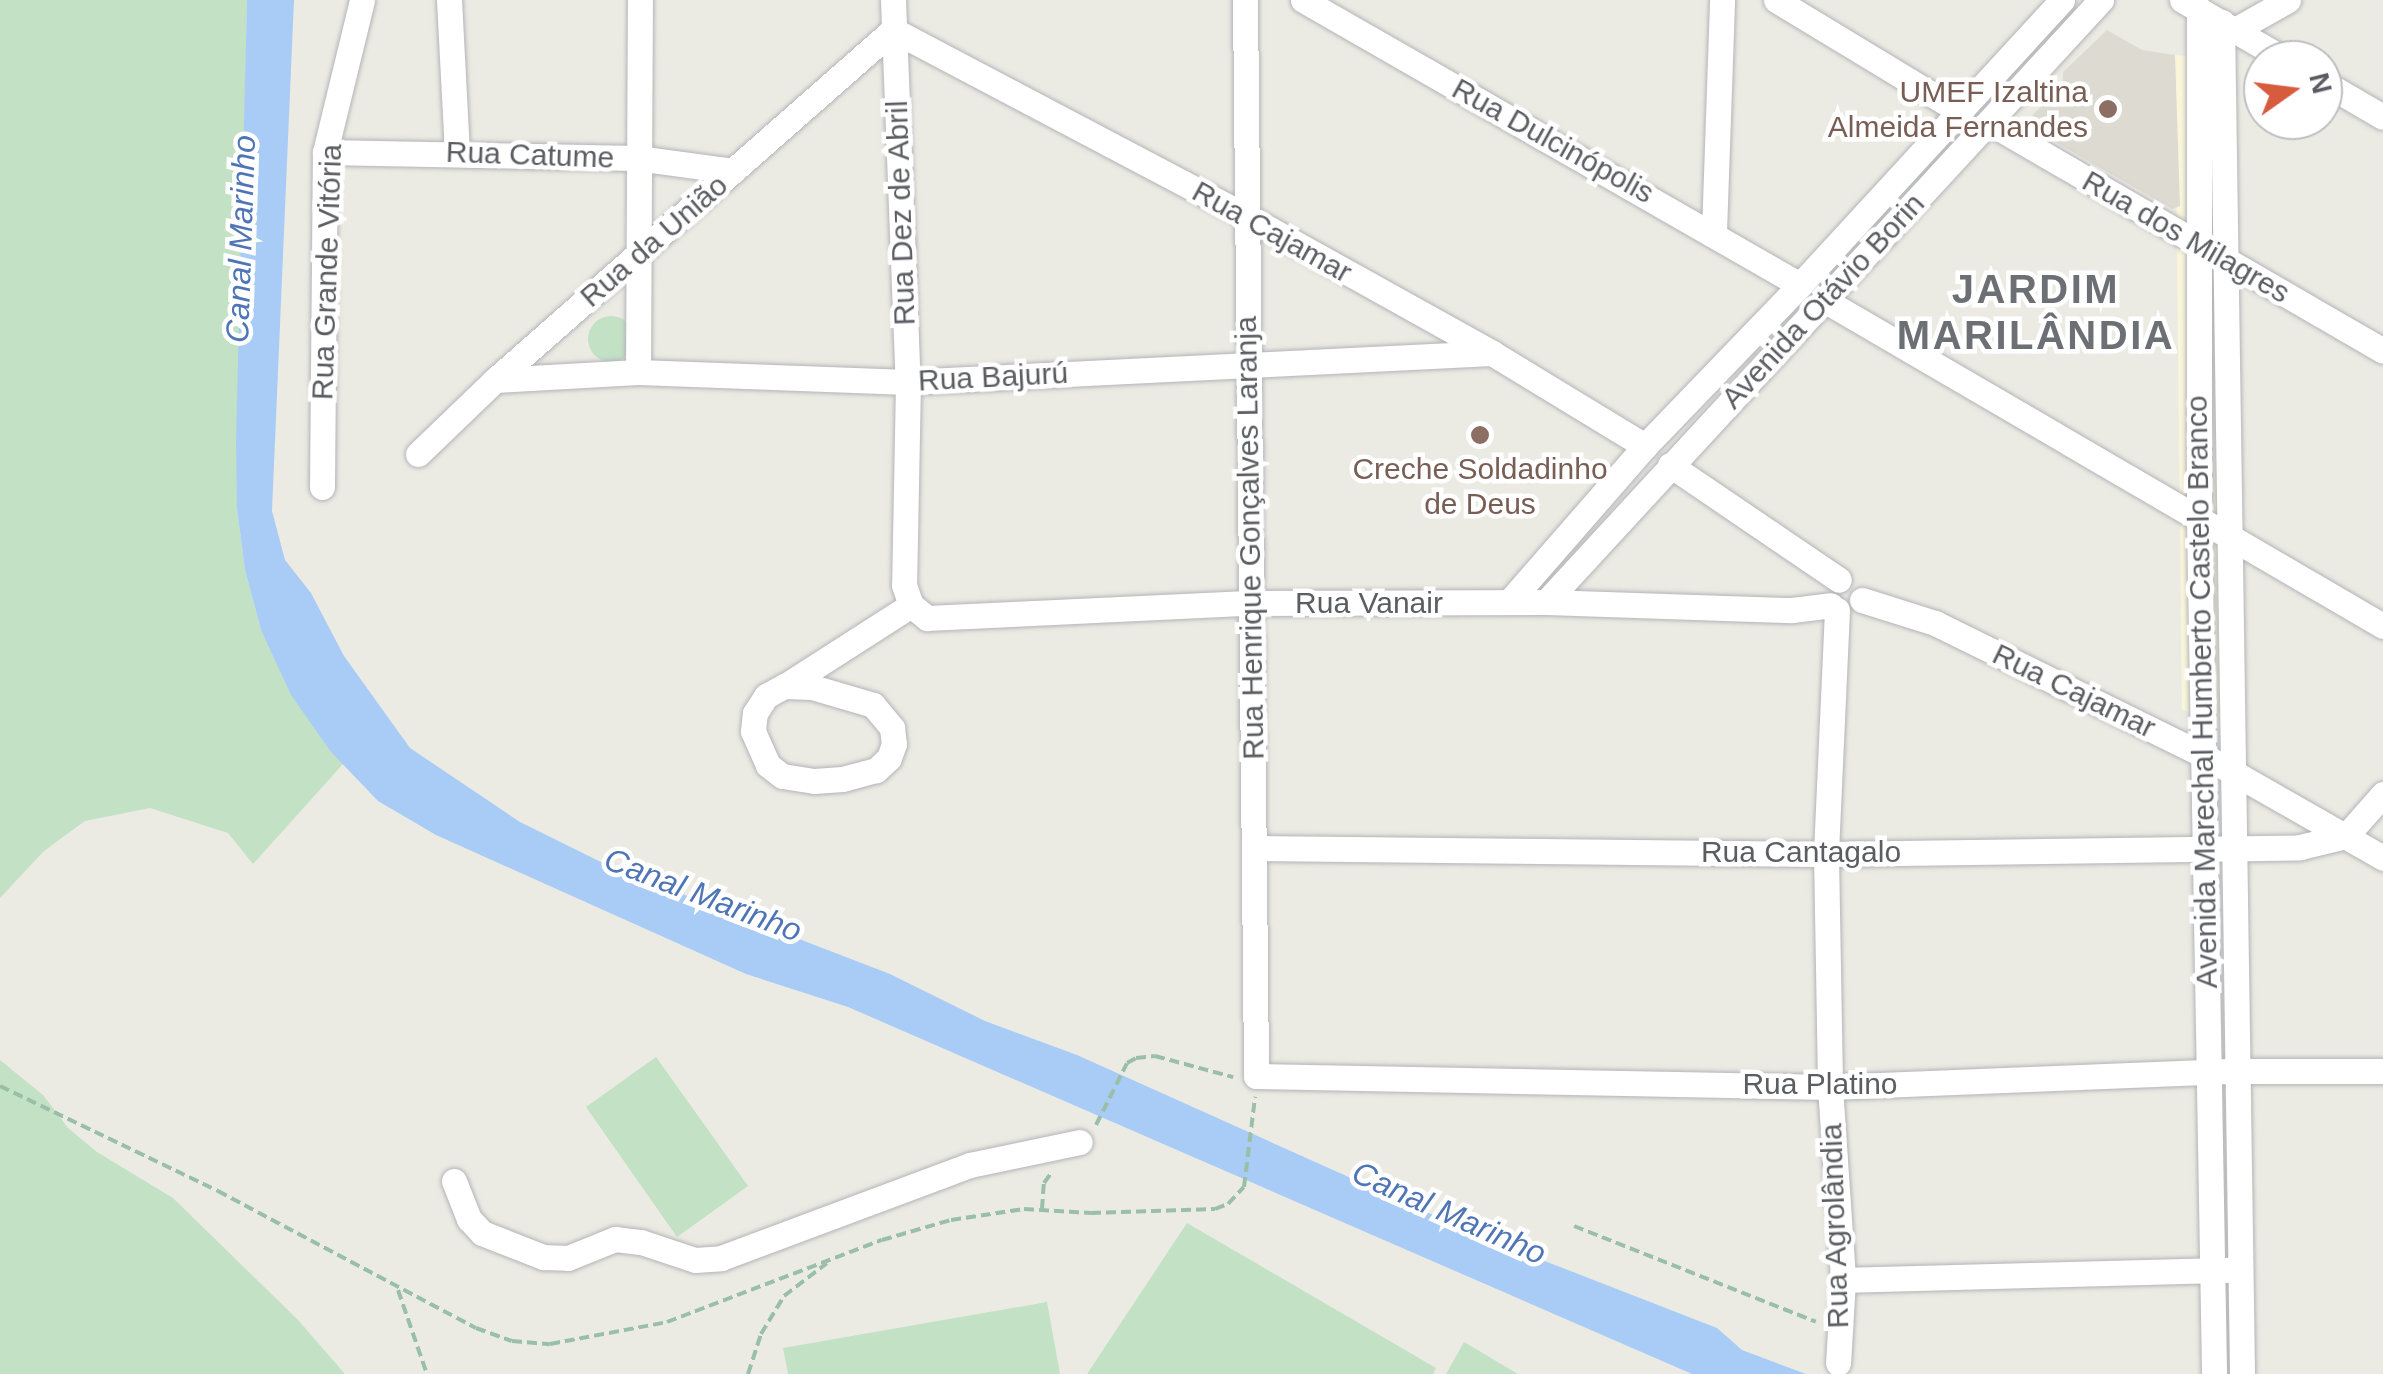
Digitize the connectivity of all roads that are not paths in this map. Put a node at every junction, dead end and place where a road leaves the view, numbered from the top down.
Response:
1 (362, 0) edge
2 (449, 0) edge
3 (640, 0) edge
4 (893, 0) edge
5 (1245, 0) edge
6 (1303, 0) edge
7 (1722, 0) edge
8 (1776, 0) edge
9 (2062, 0) edge
10 (2101, 0) edge
11 (2288, 0) edge
12 (2191, 4) edge
13 (2229, 26) junction
14 (893, 30) junction
15 (2252, 40) edge
16 (2343, 94) edge
17 (1961, 112) junction
18 (2383, 118) edge
19 (1990, 124) junction
20 (457, 151) junction
21 (325, 152) junction
22 (638, 158) junction
23 (734, 170) junction
24 (1248, 217) junction
25 (1714, 232) junction
26 (2199, 244) junction
27 (637, 256) junction
28 (2225, 260) junction
29 (1800, 284) junction
30 (1824, 300) junction
31 (2383, 351) edge
32 (1492, 353) junction
33 (1248, 364) junction
34 (638, 372) junction
35 (495, 380) junction
36 (908, 382) junction
37 (1645, 446) junction
38 (418, 454) dead end
39 (1670, 465) junction
40 (322, 488) dead end
41 (2199, 520) junction
42 (2230, 538) junction
43 (1839, 580) junction
44 (1862, 600) junction
45 (1509, 602) junction
46 (1546, 602) junction
47 (1248, 603) junction
48 (911, 605) junction
49 (1834, 608) junction
50 (2383, 626) edge
51 (784, 686) junction
52 (2202, 754) junction
53 (2234, 772) junction
54 (2383, 794) edge
55 (2346, 836) junction
56 (1254, 848) junction
57 (2203, 848) junction
58 (2235, 849) junction
59 (2380, 850) edge
60 (1826, 854) junction
61 (2236, 1071) junction
62 (2383, 1071) edge
63 (2206, 1072) junction
64 (1256, 1076) joint
65 (1830, 1087) junction
66 (1080, 1142) dead end
67 (454, 1181) dead end
68 (2211, 1270) junction
69 (2240, 1270) junction
70 (1843, 1280) junction
71 (1838, 1363) dead end
72 (2214, 1374) edge
73 (2242, 1374) edge

1 - 21 street, Rua Grande Vitória
2 - 20 street
3 - 22 street
4 - 14 street, Rua Dez de Abril
5 - 24 street, Rua Henrique Gonçalves Laranja
6 - 25 street, Rua Dulcinópolis
7 - 25 street
8 - 17 street
9 - 17 street, Avenida Otávio Borin
10 - 19 street, Avenida Otávio Borin
11 - 13 street
12 - 13 street
12 - 26 street, Avenida Marechal Humberto Castelo Branco
13 - 15 street
13 - 28 street, Avenida Marechal Humberto Castelo Branco
14 - 23 street, Rua da União
14 - 24 street, Rua Cajamar
14 - 36 street, Rua Dez de Abril
16 - 18 street
17 - 29 street, Avenida Otávio Borin
19 - 26 street, Rua dos Milagres
19 - 30 street, Avenida Otávio Borin
20 - 21 street, Rua Catume
20 - 22 street, Rua Catume
21 - 40 street, Rua Grande Vitória
22 - 23 street, Rua Catume
22 - 27 street
23 - 27 street, Rua da União
24 - 32 street, Rua Cajamar
24 - 33 street, Rua Henrique Gonçalves Laranja
25 - 29 street, Rua Dulcinópolis
26 - 28 street, Rua dos Milagres
26 - 41 street, Avenida Marechal Humberto Castelo Branco
27 - 34 street
27 - 35 street, Rua da União
28 - 31 street, Rua dos Milagres
28 - 42 street, Avenida Marechal Humberto Castelo Branco
29 - 37 street, Avenida Otávio Borin
30 - 39 street, Avenida Otávio Borin
30 - 41 street
32 - 33 street, Rua Bajurú
32 - 37 street, Rua Cajamar
33 - 36 street, Rua Bajurú
33 - 47 street, Rua Henrique Gonçalves Laranja
34 - 35 street, Rua Bajurú
34 - 36 street, Rua Bajurú
35 - 38 street, Rua da União
36 - 48 street, Rua Dez de Abril
37 - 45 street, Avenida Otávio Borin
39 - 43 street
39 - 46 street, Avenida Otávio Borin
41 - 42 street
41 - 52 street, Avenida Marechal Humberto Castelo Branco
42 - 50 street
42 - 53 street, Avenida Marechal Humberto Castelo Branco
43 - 44 street
43 - 49 street
44 - 49 street
44 - 52 street, Rua Cajamar
45 - 46 street, Rua Vanair
45 - 47 street, Rua Vanair
46 - 49 street, Rua Vanair
47 - 48 street, Rua Vanair
47 - 56 street, Rua Henrique Gonçalves Laranja
48 - 51 street
49 - 60 street, Rua Agrolândia
51 - 51 street
52 - 53 street, Rua Cajamar
52 - 57 street, Avenida Marechal Humberto Castelo Branco
53 - 55 street, Rua Cajamar
53 - 58 street, Avenida Marechal Humberto Castelo Branco
54 - 55 street
55 - 58 street, Rua Cantagalo
55 - 59 street, Rua Cajamar
56 - 60 street, Rua Cantagalo
56 - 64 street, Rua Henrique Gonçalves Laranja
57 - 58 street, Rua Cantagalo
57 - 60 street, Rua Cantagalo
57 - 63 street, Avenida Marechal Humberto Castelo Branco
58 - 61 street, Avenida Marechal Humberto Castelo Branco
60 - 65 street, Rua Agrolândia
61 - 62 street, Rua Platino
61 - 63 street, Rua Platino
61 - 69 street, Avenida Marechal Humberto Castelo Branco
63 - 65 street, Rua Platino
63 - 68 street, Avenida Marechal Humberto Castelo Branco
64 - 65 street, Rua Platino
65 - 70 street, Rua Agrolândia
66 - 67 street
68 - 69 street
68 - 70 street
68 - 72 street, Avenida Marechal Humberto Castelo Branco
69 - 73 street, Avenida Marechal Humberto Castelo Branco
70 - 71 street, Rua Agrolândia

